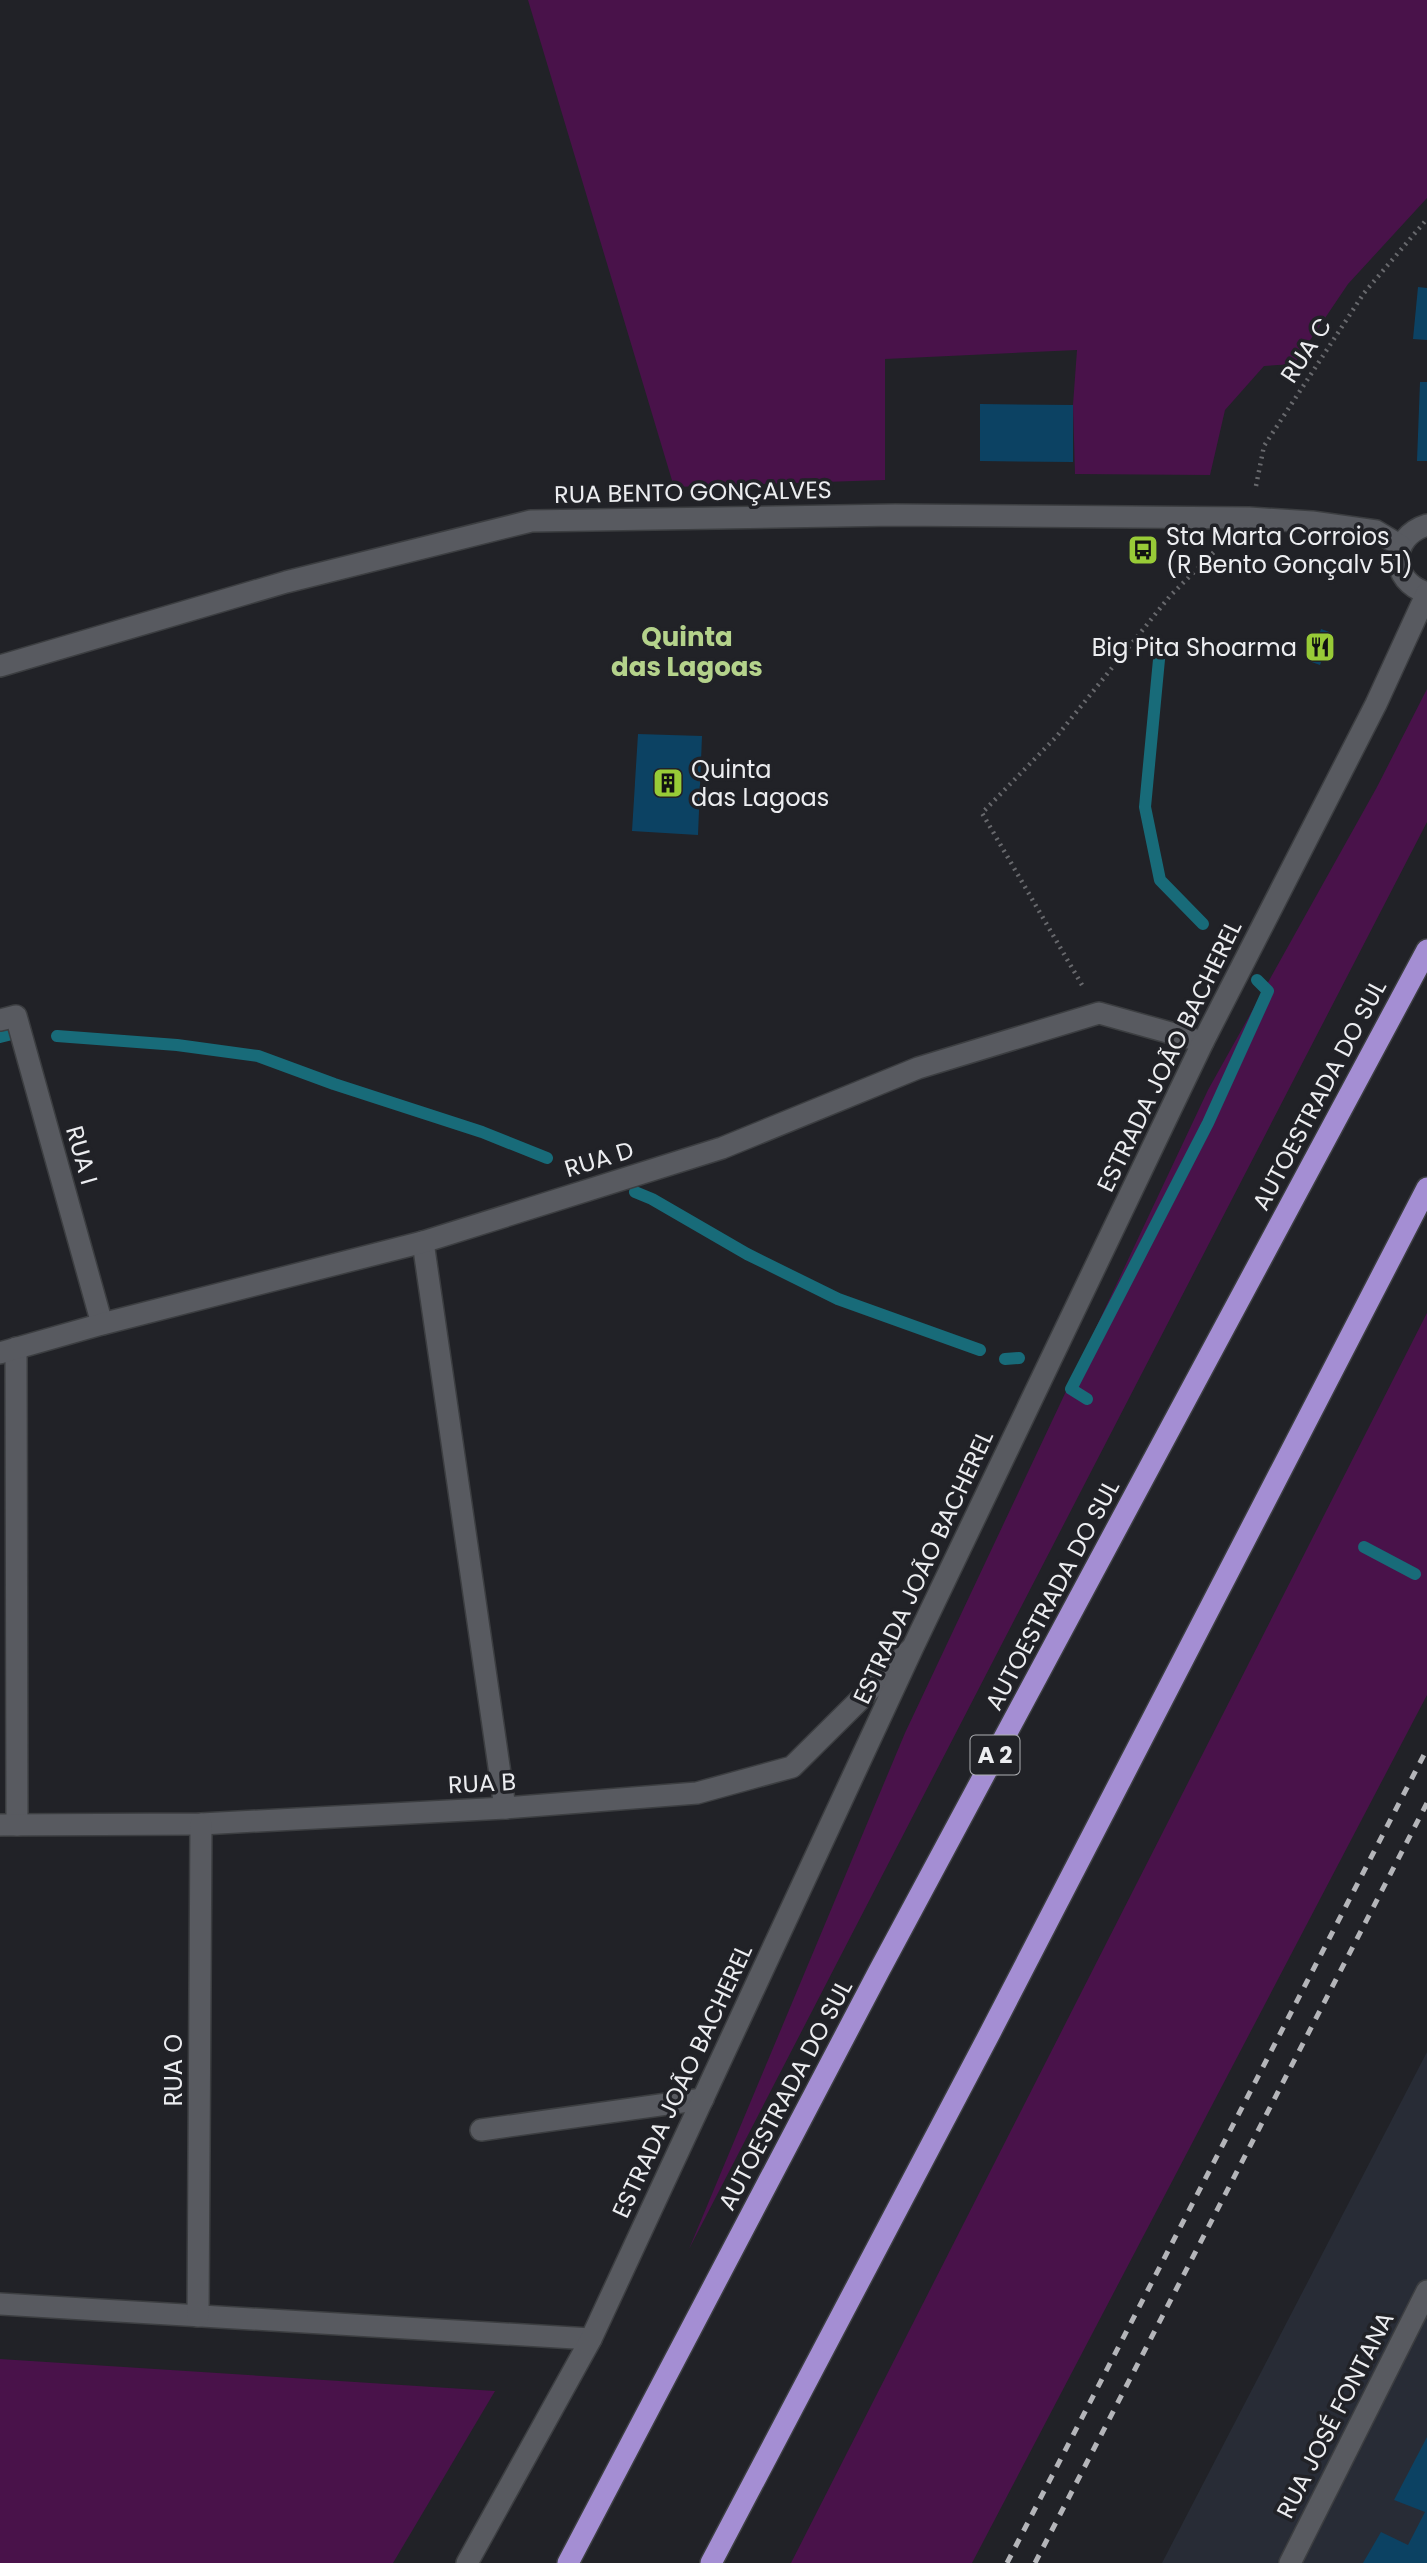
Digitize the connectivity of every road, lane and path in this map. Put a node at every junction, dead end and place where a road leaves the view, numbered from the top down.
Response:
1 (1427, 219) edge
2 (1249, 518) junction
3 (1427, 525) edge
4 (1401, 547) junction
5 (1427, 593) edge
6 (0, 666) edge
7 (1427, 950) edge
8 (1098, 1013) junction
9 (0, 1020) edge
10 (1203, 1042) junction
11 (1427, 1188) edge
12 (423, 1242) junction
13 (102, 1324) junction
14 (8, 1350) edge
15 (913, 1647) junction
16 (505, 1808) junction
17 (201, 1824) junction
18 (8, 1825) edge
19 (703, 2099) junction
20 (481, 2130) dead end
21 (1427, 2291) edge
22 (0, 2304) edge
23 (198, 2316) junction
24 (591, 2339) junction
25 (467, 2563) edge
26 (568, 2563) edge
27 (711, 2563) edge
28 (1290, 2563) edge

1 - 2 path, RUA C
2 - 4 street, RUA BENTO GONÇALVES
2 - 6 street, RUA BENTO GONÇALVES
2 - 8 path
3 - 4 street
4 - 5 street
5 - 10 street, ESTRADA JOÃO BACHEREL
7 - 26 highway, AUTOESTRADA DO SUL / A 2
8 - 10 street
8 - 12 street, RUA D
9 - 13 street, RUA I
10 - 15 street, ESTRADA JOÃO BACHEREL
11 - 27 highway
12 - 13 street, RUA D
12 - 16 street
13 - 14 street, RUA D
14 - 18 street
15 - 16 street, RUA B
15 - 19 street, ESTRADA JOÃO BACHEREL
16 - 17 street, RUA B
17 - 18 street, RUA B
17 - 23 street, RUA O
19 - 20 street
19 - 24 street, ESTRADA JOÃO BACHEREL
21 - 28 street, RUA JOSÉ FONTANA
22 - 23 street
23 - 24 street
24 - 25 street, ESTRADA JOÃO BACHEREL

